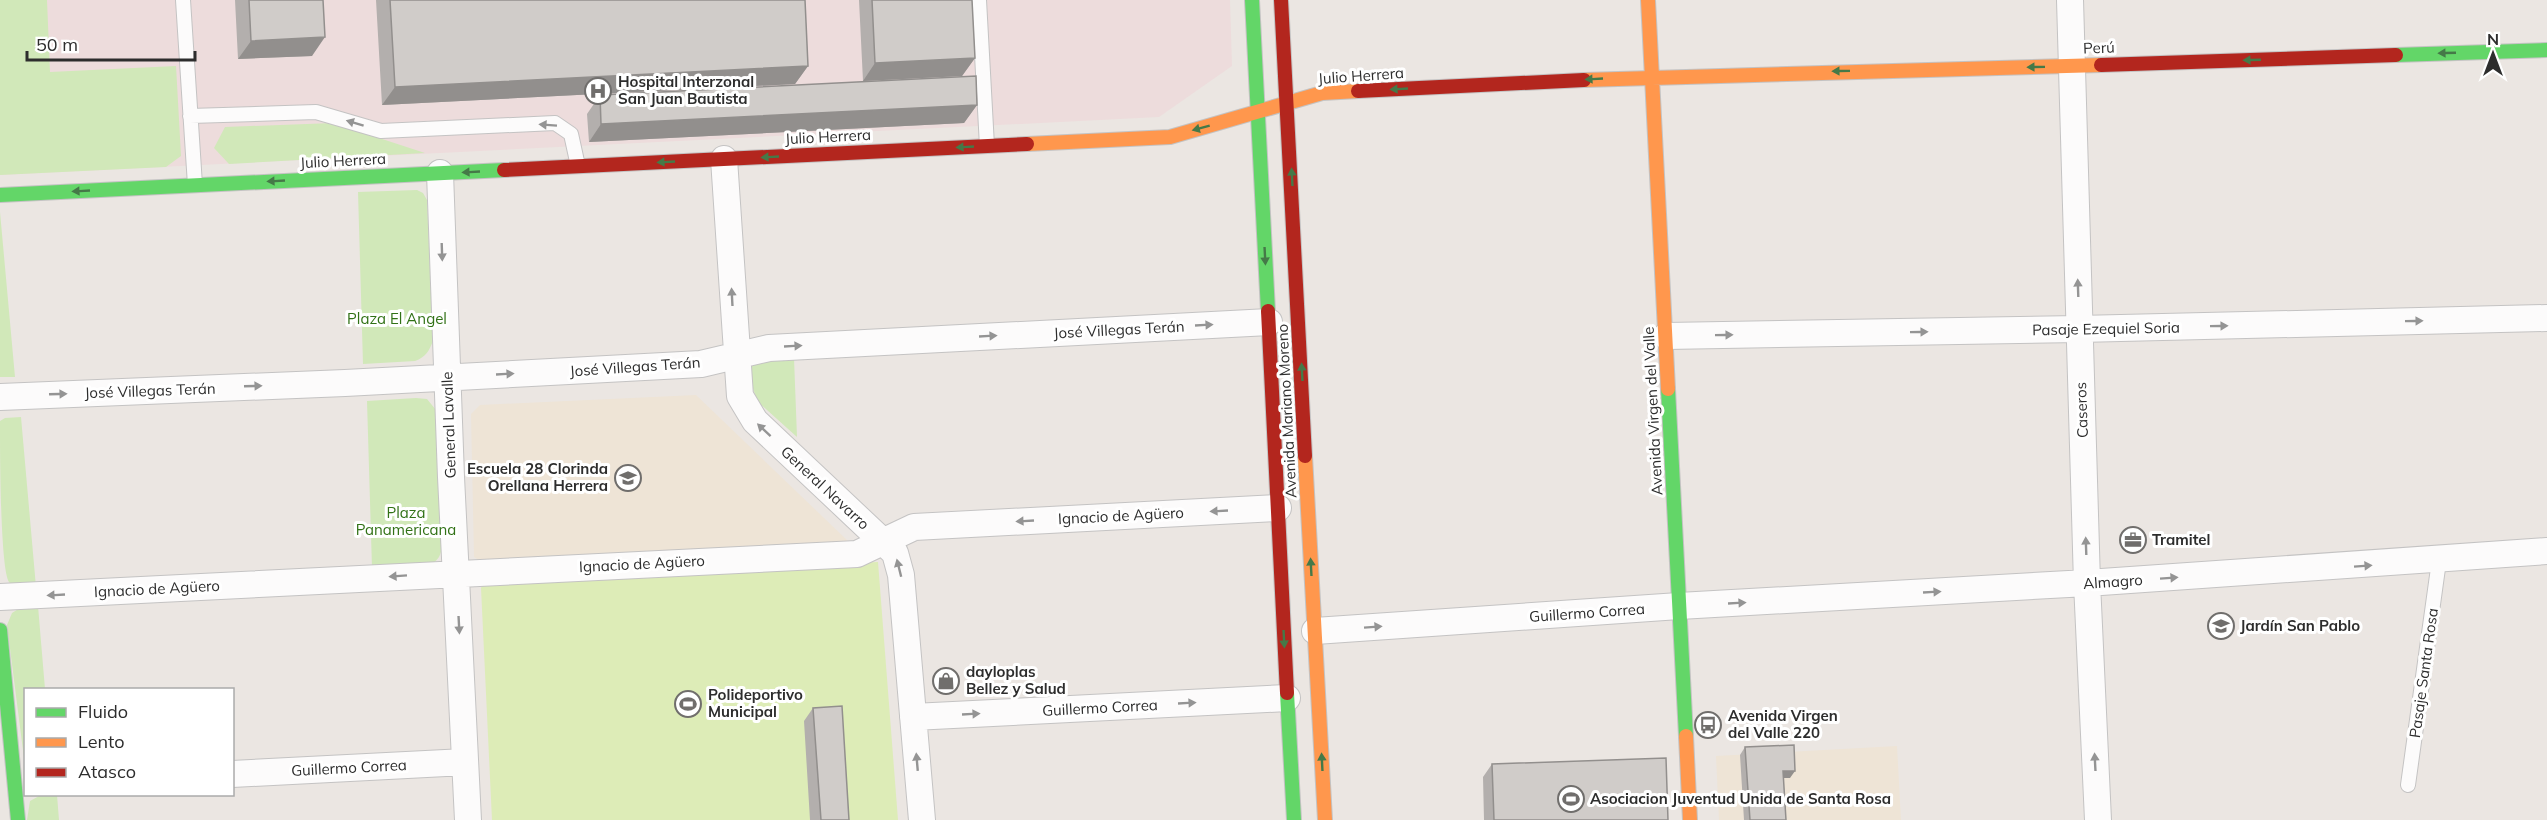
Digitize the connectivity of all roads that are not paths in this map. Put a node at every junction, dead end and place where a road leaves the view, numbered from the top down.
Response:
1 (183, 0) edge
2 (979, 0) edge
3 (1252, 0) edge
4 (1281, 0) edge
5 (1648, 0) edge
6 (2070, 0) edge
7 (2547, 50) edge
8 (2072, 66) junction
9 (1652, 76) junction
10 (1287, 103) junction
11 (1257, 113) junction
12 (190, 116) junction
13 (987, 146) junction
14 (724, 159) junction
15 (578, 166) junction
16 (440, 173) junction
17 (195, 185) junction
18 (0, 195) edge
19 (2547, 318) edge
20 (1269, 322) junction
21 (2079, 329) junction
22 (1666, 336) junction
23 (736, 356) junction
24 (446, 377) junction
25 (0, 397) edge
26 (1278, 508) junction
27 (882, 541) junction
28 (2547, 552) edge
29 (2439, 561) junction
30 (456, 573) junction
31 (2087, 583) junction
32 (0, 597) edge
33 (1679, 606) junction
34 (0, 630) edge
35 (1315, 631) junction
36 (1287, 698) junction
37 (913, 717) junction
38 (465, 762) junction
39 (234, 774) edge
40 (2408, 785) dead end
41 (14, 791) edge
42 (18, 820) edge
43 (468, 820) edge
44 (922, 820) edge
45 (1294, 820) edge
46 (1325, 820) edge
47 (1690, 820) edge
48 (2098, 820) edge

1 - 12 lane
2 - 13 lane
3 - 11 street, Avenida Mariano Moreno
4 - 10 street, Avenida Mariano Moreno
5 - 9 street, Avenida Virgen del Valle
6 - 8 street, Caseros
7 -> 8 street, Perú
8 -> 9 street, Perú
21 -> 8 street, Caseros
9 -> 10 street, Julio Herrera
9 - 22 street, Avenida Virgen del Valle
10 - 11 street, Julio Herrera
35 -> 10 street, Avenida Mariano Moreno
11 -> 13 street, Julio Herrera
11 -> 20 street, Avenida Mariano Moreno
15 -> 12 lane
12 - 17 lane
13 -> 14 street, Julio Herrera
14 -> 15 street, Julio Herrera
23 -> 14 street, General Navarro
15 -> 16 street, Julio Herrera
16 -> 17 street, Julio Herrera
16 -> 24 street, General Lavalle
17 -> 18 street, Julio Herrera
21 -> 19 street, Pasaje Ezequiel Soria
23 -> 20 street, José Villegas Terán
20 - 26 street, Avenida Mariano Moreno
22 -> 21 street, Pasaje Ezequiel Soria
31 -> 21 street, Caseros
22 - 33 street, Avenida Virgen del Valle
24 -> 23 street, José Villegas Terán
27 -> 23 street, General Navarro
25 -> 24 street, José Villegas Terán
24 - 30 street, General Lavalle
26 -> 27 street, Ignacio de Agüero
26 -> 36 street, Avenida Mariano Moreno
27 - 30 street, Ignacio de Agüero
37 -> 27 street, General Navarro
28 - 29 street, Almagro
31 -> 29 street, Almagro
29 - 40 lane, Pasaje Santa Rosa
30 -> 32 street, Ignacio de Agüero
30 -> 38 street, General Lavalle
33 -> 31 street, Almagro
48 -> 31 street, Caseros
35 -> 33 street, Guillermo Correa
33 - 47 street, Avenida Virgen del Valle
34 - 41 street
46 -> 35 street, Avenida Mariano Moreno
37 -> 36 street, Guillermo Correa
36 - 45 street, Avenida Mariano Moreno
44 -> 37 street, General Navarro
38 - 39 street, Guillermo Correa
38 - 43 street, General Lavalle
41 - 42 street

